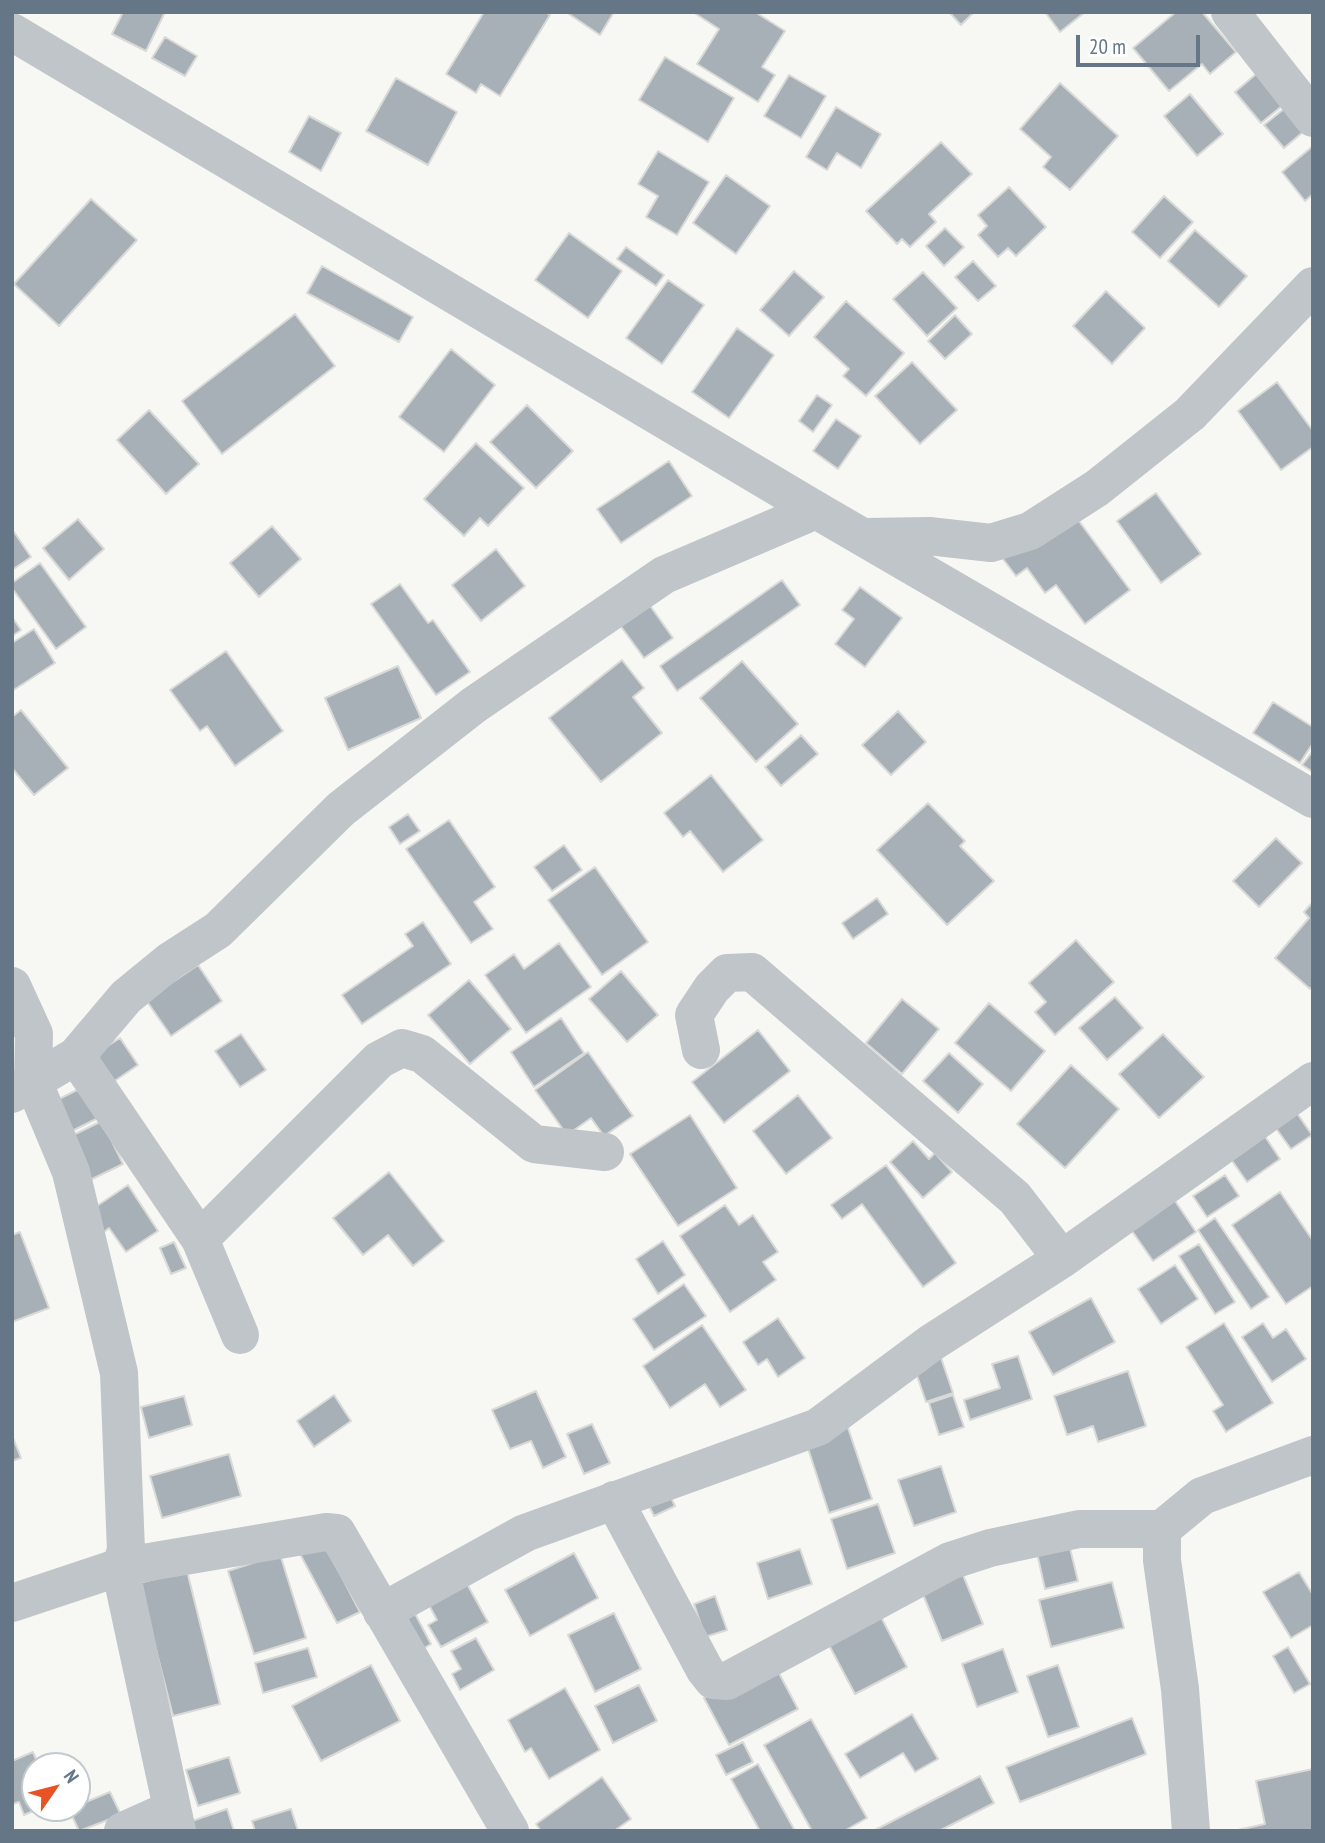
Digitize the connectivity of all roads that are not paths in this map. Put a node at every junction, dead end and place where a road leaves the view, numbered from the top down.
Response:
1 (1230, 12) edge
2 (12, 32) edge
3 (1313, 118) edge
4 (1313, 286) edge
5 (816, 510) junction
6 (864, 537) junction
7 (1313, 799) edge
8 (12, 986) edge
9 (701, 1050) dead end
10 (76, 1056) junction
11 (1313, 1081) edge
12 (23, 1088) edge
13 (605, 1152) dead end
14 (200, 1239) junction
15 (1062, 1259) junction
16 (240, 1335) dead end
17 (1313, 1455) edge
18 (614, 1500) junction
19 (1162, 1529) junction
20 (120, 1567) junction
21 (12, 1603) edge
22 (382, 1612) junction
23 (174, 1820) edge
24 (123, 1831) edge
25 (510, 1831) edge
26 (1191, 1831) edge

1 - 3 street
2 - 5 street
4 - 6 street
5 - 6 street
5 - 10 street
6 - 7 street
8 - 12 street
9 - 15 street
10 - 12 street
10 - 14 street
11 - 15 street
12 - 20 street
13 - 14 street
14 - 16 street
15 - 18 street
17 - 19 street
18 - 19 street
18 - 22 street
19 - 26 street
20 - 21 street
20 - 22 street
20 - 23 street
22 - 25 street
23 - 24 street

